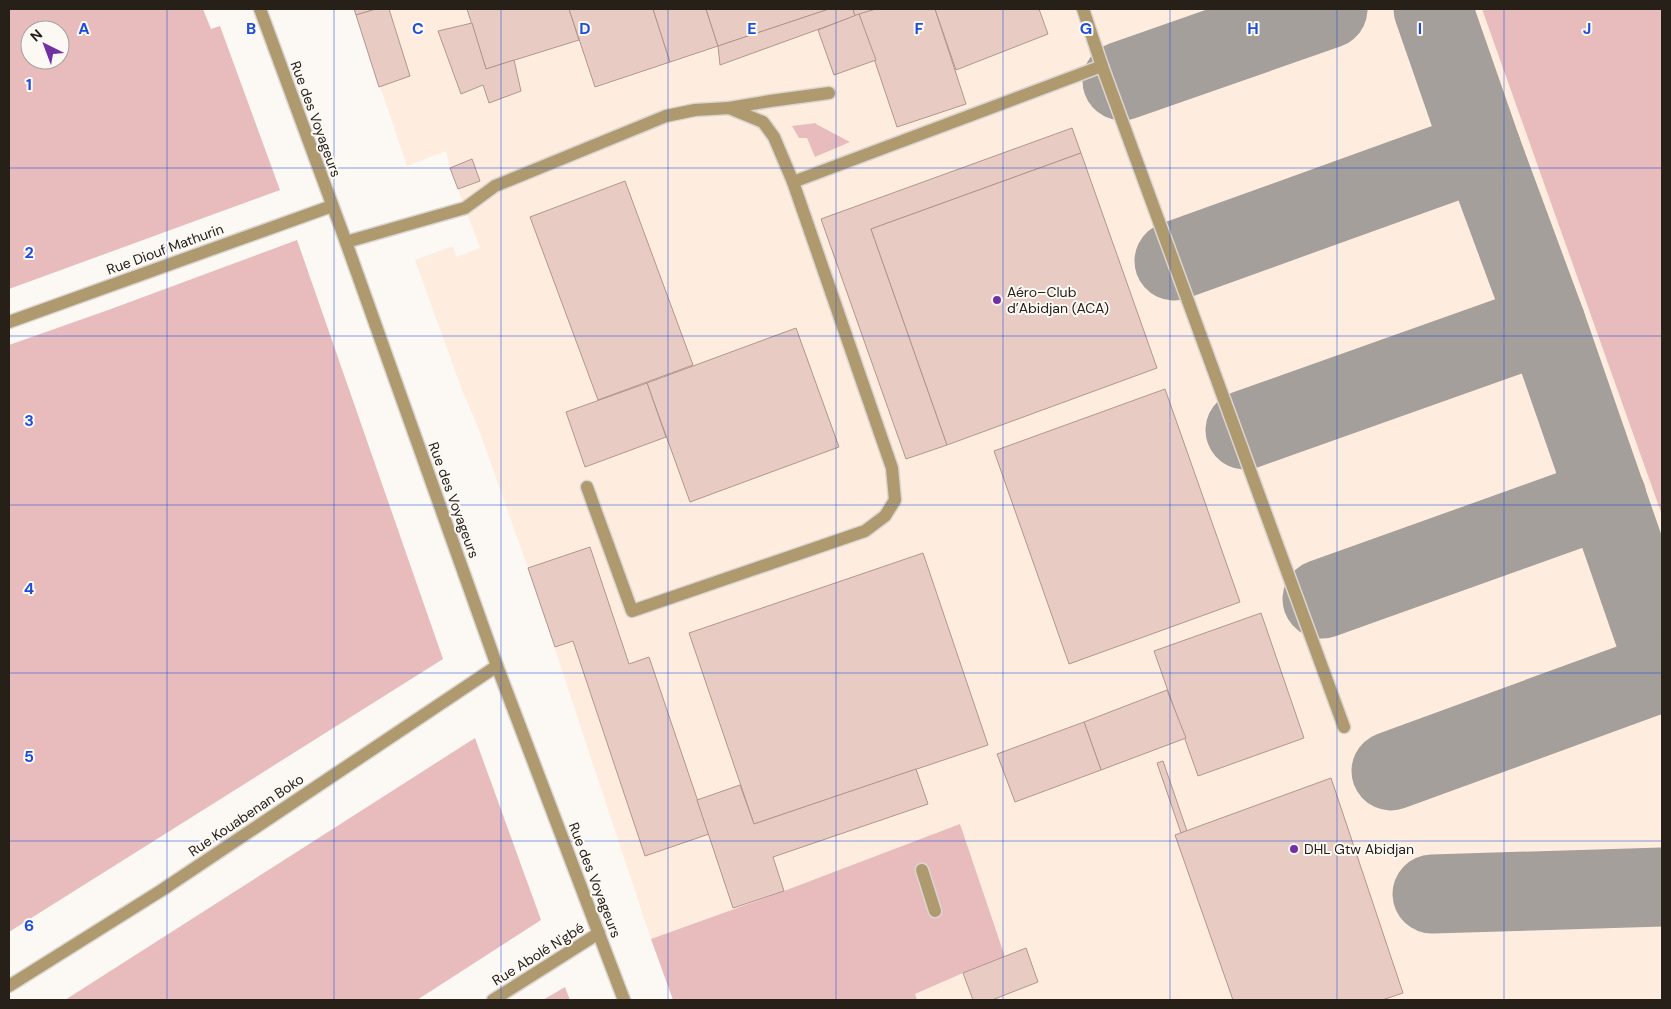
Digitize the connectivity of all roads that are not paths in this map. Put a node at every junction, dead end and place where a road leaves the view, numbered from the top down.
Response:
1 (260, 9) edge
2 (1083, 9) edge
3 (1102, 66) junction
4 (829, 93) dead end
5 (729, 108) junction
6 (793, 182) junction
7 (332, 206) junction
8 (346, 242) junction
9 (9, 322) edge
10 (587, 487) dead end
11 (497, 666) junction
12 (1344, 727) dead end
13 (922, 870) dead end
14 (936, 911) dead end
15 (599, 933) junction
16 (9, 986) edge
17 (493, 1000) edge
18 (624, 1000) edge

1 - 7 street, Rue des Voyageurs
2 - 3 street
3 - 6 street
3 - 12 street
4 - 5 street
5 - 6 street
5 - 8 street
6 - 10 street
7 - 8 street, Rue des Voyageurs
7 - 9 street, Rue Diouf Mathurin
8 - 11 street, Rue des Voyageurs
11 - 15 street, Rue des Voyageurs
11 - 16 street, Rue Kouabenan Boko
13 - 14 street
15 - 17 street, Rue Abolé N'gbé
15 - 18 street, Rue des Voyageurs

